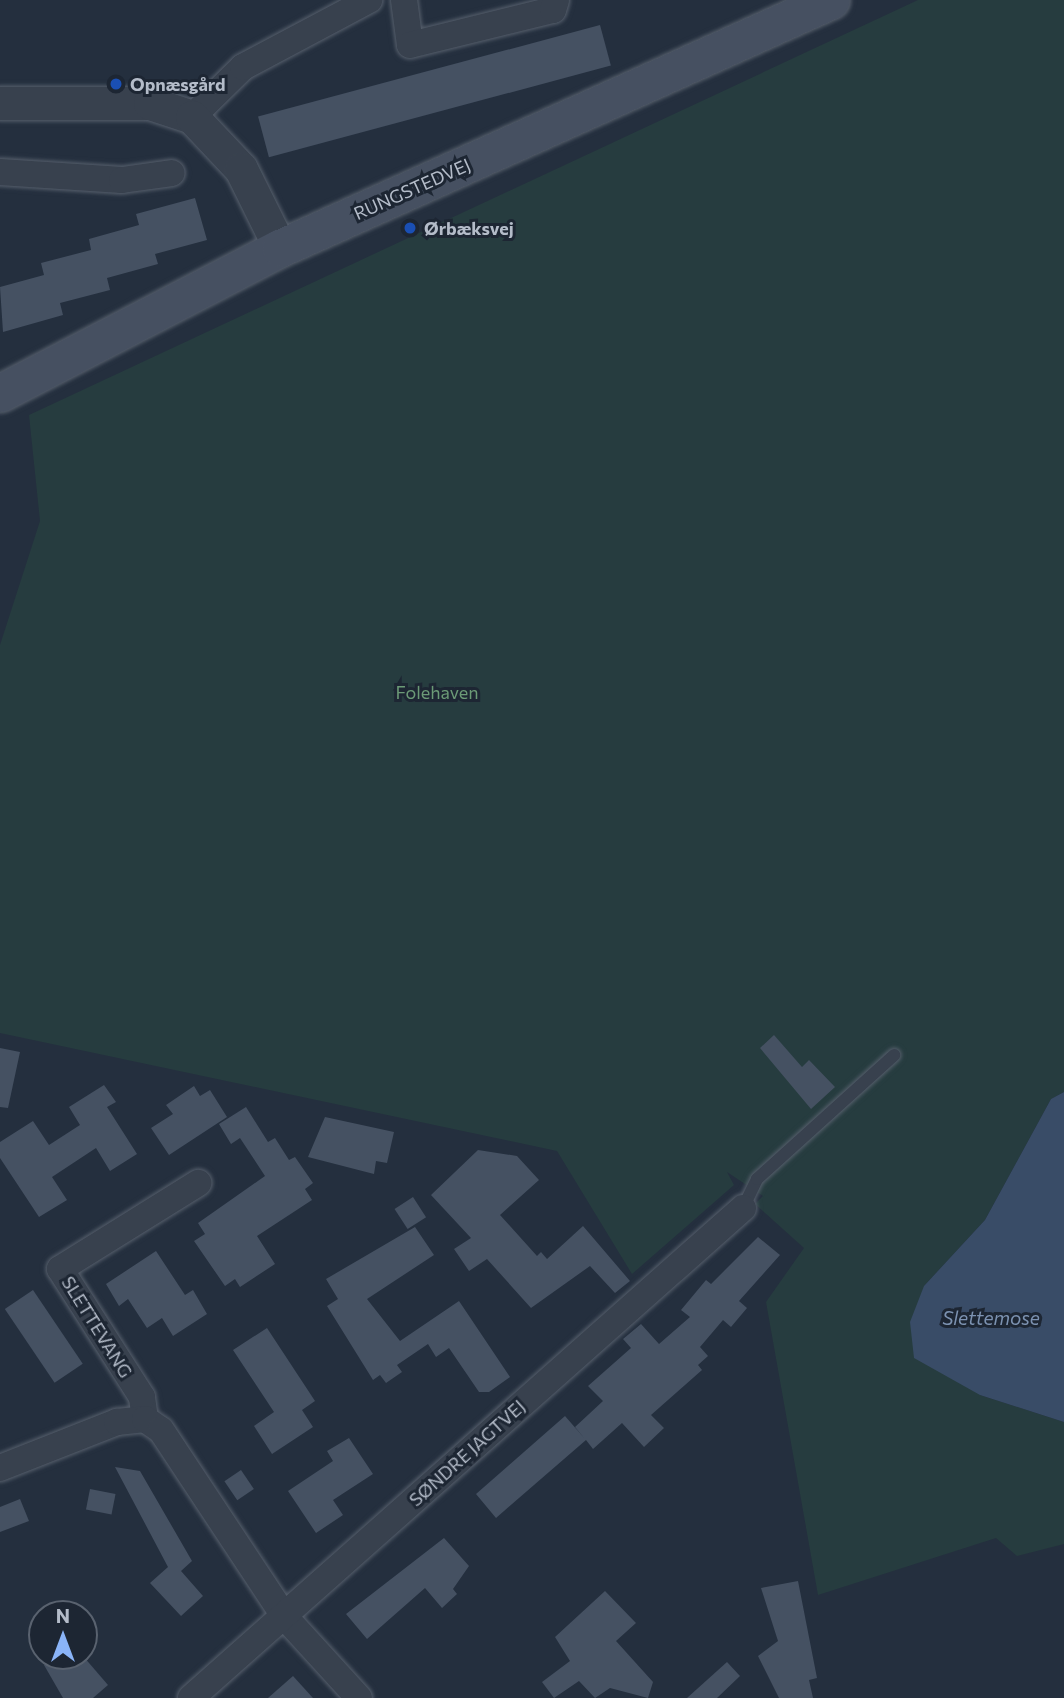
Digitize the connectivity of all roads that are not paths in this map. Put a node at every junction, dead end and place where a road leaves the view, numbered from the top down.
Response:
1 (369, 0) edge
2 (404, 0) edge
3 (556, 0) edge
4 (831, 0) edge
5 (0, 103) edge
6 (192, 117) junction
7 (0, 172) edge
8 (172, 173) dead end
9 (280, 248) junction
10 (0, 393) edge
11 (894, 1055) dead end
12 (198, 1183) dead end
13 (743, 1208) joint
14 (145, 1419) junction
15 (0, 1468) edge
16 (284, 1616) junction
17 (191, 1698) edge
18 (359, 1698) edge

1 - 6 street
2 - 3 street
4 - 9 main road, RUNGSTEDVEJ
5 - 6 street
6 - 9 street
7 - 8 street
9 - 10 main road, RUNGSTEDVEJ
11 - 13 lane
12 - 14 street, SLETTEVANG
13 - 16 street, SØNDRE JAGTVEJ
14 - 15 street
14 - 16 street, SLETTEVANG
16 - 17 street, SØNDRE JAGTVEJ
16 - 18 street, SLETTEVANG

